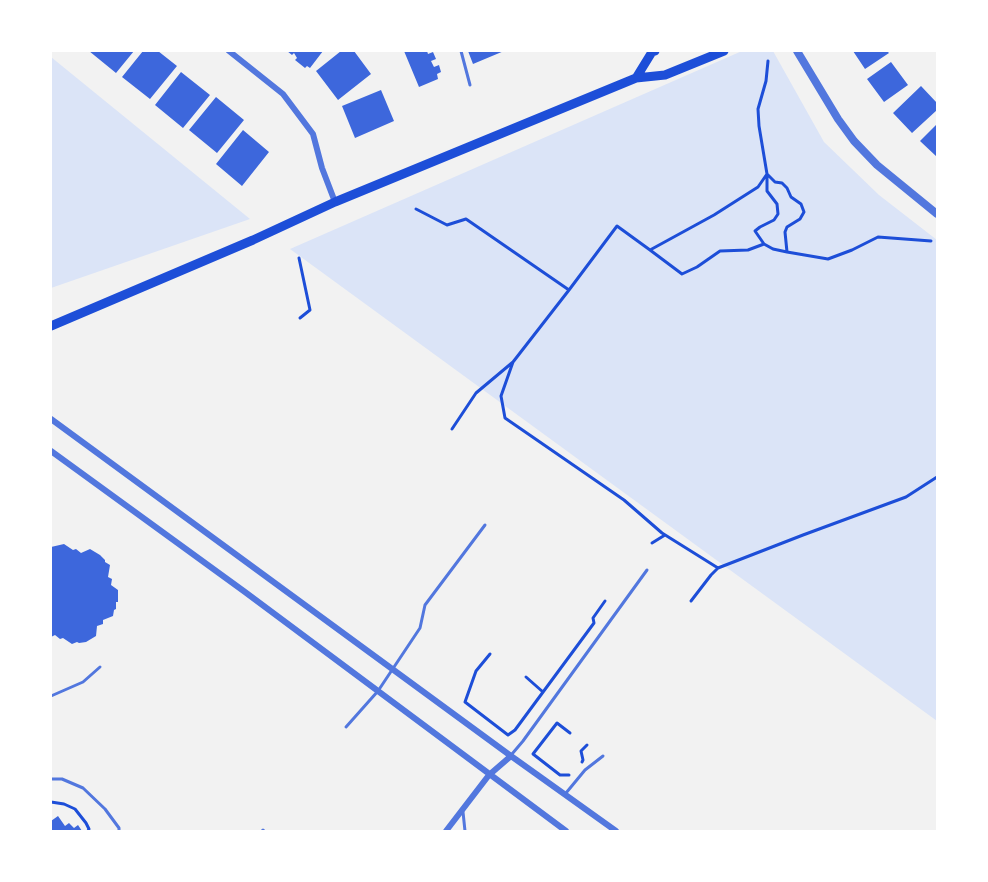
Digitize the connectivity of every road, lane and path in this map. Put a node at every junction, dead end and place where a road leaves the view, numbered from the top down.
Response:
1 (229, 51) edge
2 (460, 51) edge
3 (655, 51) edge
4 (724, 51) edge
5 (797, 51) edge
6 (768, 60) dead end
7 (636, 78) junction
8 (471, 85) dead end
9 (767, 174) junction
10 (335, 202) junction
11 (416, 209) dead end
12 (937, 214) edge
13 (931, 241) dead end
14 (764, 244) junction
15 (650, 250) junction
16 (787, 252) junction
17 (299, 258) dead end
18 (569, 290) junction
19 (300, 318) dead end
20 (51, 326) edge
21 (513, 362) junction
22 (51, 419) edge
23 (452, 429) dead end
24 (51, 451) edge
25 (937, 477) edge
26 (485, 525) dead end
27 (665, 535) junction
28 (652, 543) dead end
29 (718, 568) junction
30 (647, 570) dead end
31 (605, 601) dead end
32 (691, 601) dead end
33 (490, 654) dead end
34 (100, 667) dead end
35 (392, 668) junction
36 (526, 677) dead end
37 (378, 692) junction
38 (543, 692) junction
39 (51, 696) edge
40 (346, 727) dead end
41 (570, 733) dead end
42 (511, 756) junction
43 (603, 756) dead end
44 (489, 775) junction
45 (560, 775) dead end
46 (51, 779) edge
47 (565, 794) junction
48 (51, 802) edge
49 (462, 810) junction
50 (88, 831) edge
51 (119, 831) edge
52 (446, 831) edge
53 (465, 831) edge
54 (566, 831) edge
55 (616, 831) edge

1 - 10 street
2 - 8 lane
3 - 7 main road
4 - 7 main road
5 - 12 street
6 - 9 path
7 - 10 main road
9 - 14 path
9 - 15 path
9 - 16 path
10 - 20 main road
11 - 18 path
13 - 16 path
14 - 15 path
14 - 16 path
15 - 18 path
17 - 19 path
18 - 21 path
21 - 23 path
21 - 27 path
22 - 35 street
24 - 37 street
25 - 29 path
26 - 35 lane
27 - 28 path
27 - 29 path
29 - 32 path
30 - 42 lane
31 - 38 path
33 - 38 path
34 - 39 lane
35 - 37 lane
35 - 42 street
36 - 38 path
37 - 40 lane
37 - 44 street
41 - 45 path
42 - 44 street
42 - 47 street
43 - 47 lane
44 - 49 street
44 - 54 street
46 - 51 lane
47 - 55 street
48 - 50 path
49 - 52 street
49 - 53 lane

